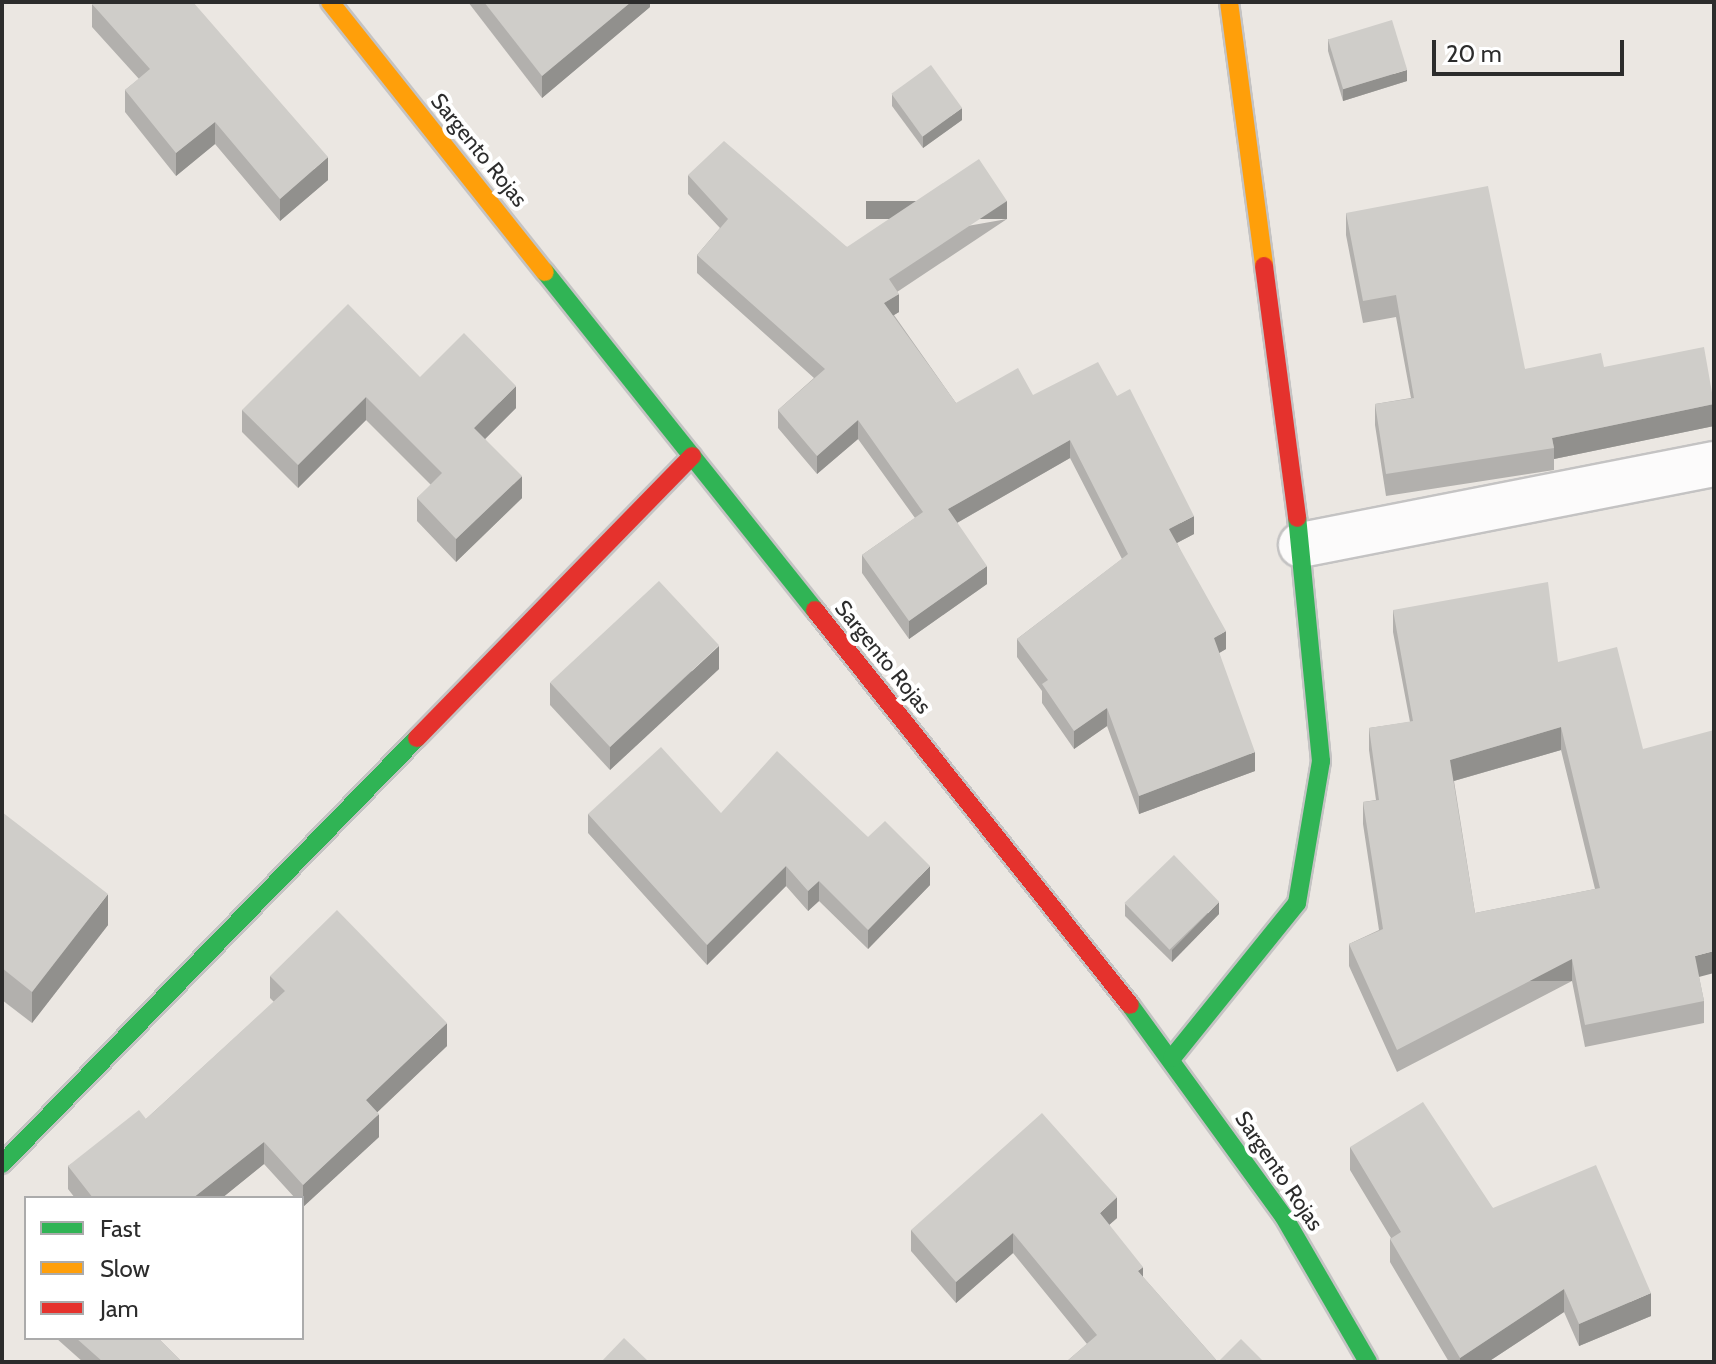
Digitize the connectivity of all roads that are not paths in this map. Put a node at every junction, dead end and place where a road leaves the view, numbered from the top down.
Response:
1 (330, 2) edge
2 (1229, 2) edge
3 (692, 456) junction
4 (1714, 464) edge
5 (1301, 545) junction
6 (1172, 1058) junction
7 (2, 1164) edge
8 (1368, 1362) edge

1 - 3 street, Sargento Rojas
2 - 5 street
3 - 6 street, Sargento Rojas
3 - 7 street
4 - 5 street
5 - 6 street
6 - 8 street, Sargento Rojas

